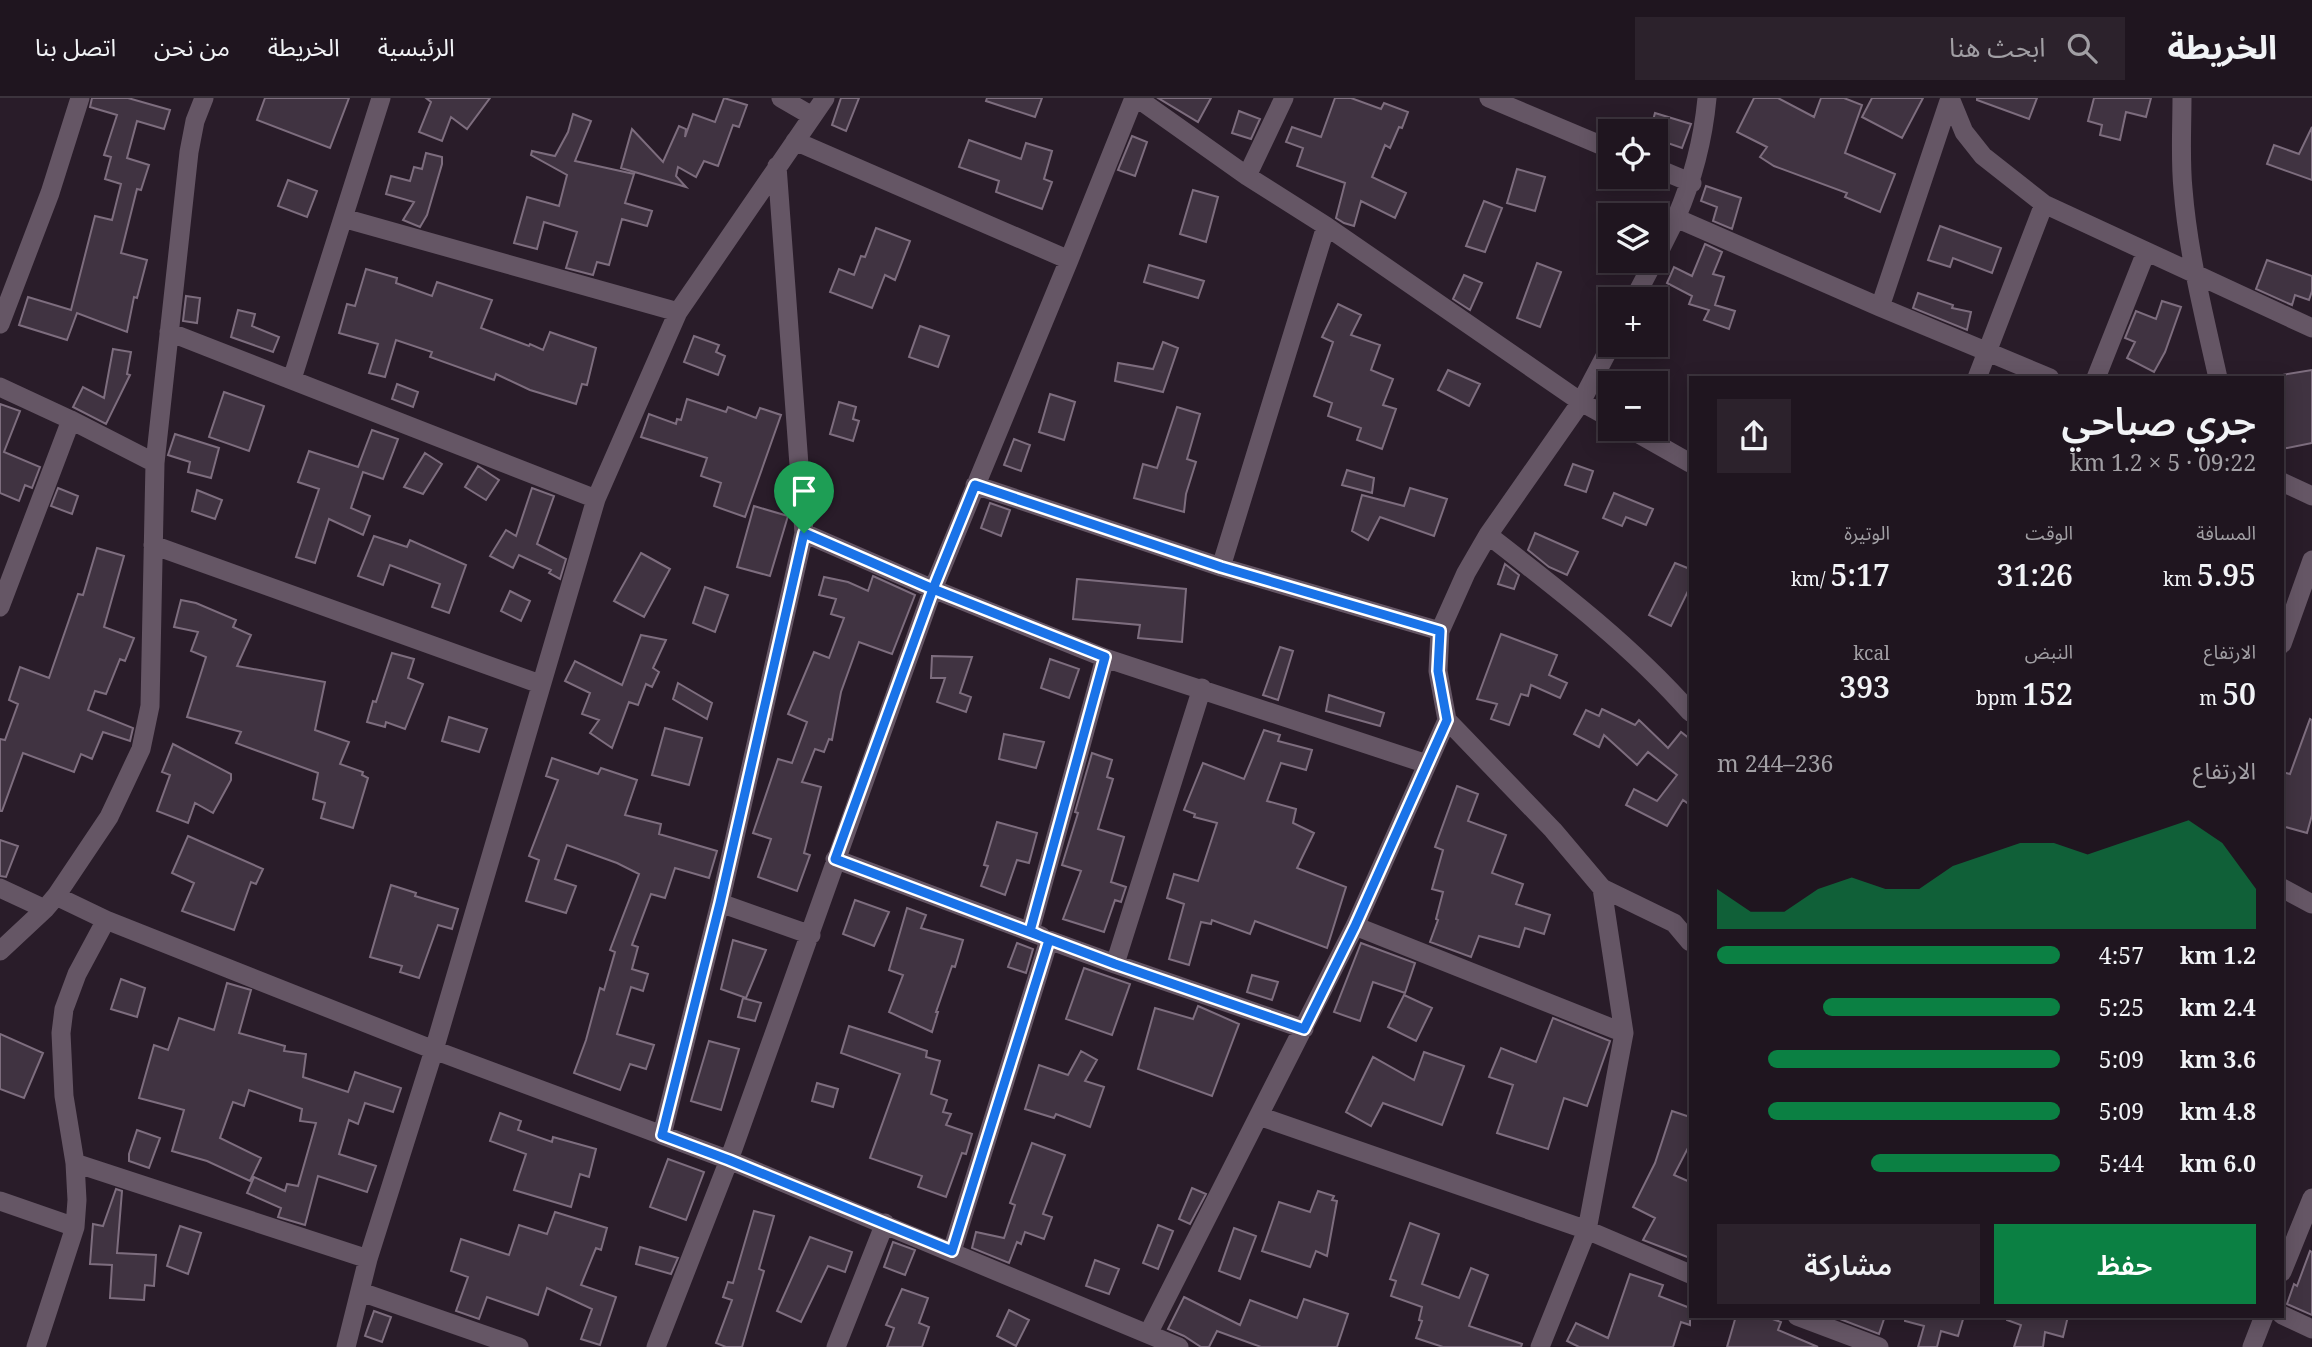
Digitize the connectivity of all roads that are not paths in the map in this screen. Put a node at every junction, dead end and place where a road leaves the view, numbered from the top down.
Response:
1 (80, 98) edge
2 (204, 98) edge
3 (381, 98) edge
4 (825, 98) edge
5 (1135, 98) edge
6 (1284, 98) edge
7 (1489, 98) edge
8 (1707, 98) edge
9 (1950, 98) edge
10 (2182, 98) edge
11 (784, 99) edge
12 (812, 116) junction
13 (795, 141) junction
14 (1598, 144) edge
15 (777, 166) junction
16 (1668, 173) edge
17 (1247, 176) junction
18 (1692, 183) junction
19 (2044, 204) junction
20 (343, 218) junction
21 (1676, 218) junction
22 (1326, 226) junction
23 (1668, 234) edge
24 (2146, 252) junction
25 (1069, 261) junction
26 (2194, 275) junction
27 (1880, 307) junction
28 (678, 312) junction
29 (0, 324) edge
30 (2312, 328) edge
31 (169, 332) junction
32 (1986, 349) junction
33 (1605, 357) edge
34 (1978, 376) edge
35 (2046, 376) edge
36 (2097, 376) edge
37 (2218, 376) edge
38 (292, 379) junction
39 (0, 387) edge
40 (1581, 401) junction
41 (1598, 411) edge
42 (71, 419) junction
43 (1651, 441) edge
44 (1689, 462) edge
45 (155, 463) junction
46 (2284, 483) edge
47 (975, 485) junction
48 (2312, 496) edge
49 (596, 499) junction
50 (804, 533) junction
51 (1488, 535) junction
52 (153, 545) junction
53 (2312, 560) edge
54 (1221, 567) junction
55 (933, 589) junction
56 (2304, 605) edge
57 (0, 607) edge
58 (1440, 631) junction
59 (2284, 640) edge
60 (1105, 657) junction
61 (540, 684) junction
62 (1202, 688) junction
63 (1689, 711) edge
64 (1447, 720) junction
65 (1427, 764) junction
66 (835, 859) junction
67 (0, 888) edge
68 (1602, 888) junction
69 (2284, 889) edge
70 (2310, 898) edge
71 (51, 903) junction
72 (720, 903) junction
73 (106, 920) junction
74 (1682, 923) edge
75 (1355, 926) junction
76 (1030, 931) junction
77 (811, 935) junction
78 (1049, 940) junction
79 (1689, 940) edge
80 (0, 951) edge
81 (1115, 964) junction
82 (1304, 1029) junction
83 (1624, 1033) junction
84 (434, 1050) junction
85 (1259, 1116) junction
86 (662, 1135) junction
87 (729, 1160) junction
88 (75, 1163) junction
89 (2312, 1198) edge
90 (0, 1201) edge
91 (885, 1223) junction
92 (75, 1227) junction
93 (1587, 1230) junction
94 (952, 1251) junction
95 (368, 1259) junction
96 (2284, 1267) edge
97 (1689, 1274) edge
98 (361, 1292) junction
99 (2284, 1316) edge
100 (1802, 1318) edge
101 (2263, 1318) edge
102 (2312, 1329) edge
103 (1148, 1334) junction
104 (36, 1347) edge
105 (346, 1347) edge
106 (519, 1347) edge
107 (656, 1347) edge
108 (836, 1347) edge
109 (1179, 1347) edge
110 (1540, 1347) edge
111 (1879, 1347) edge
112 (2252, 1347) edge

1 - 29 street
2 - 31 street
3 - 20 street
4 - 12 street
5 - 17 street
5 - 25 street
6 - 17 street
7 - 14 street
8 - 18 street
9 - 19 street
9 - 27 street
10 - 26 street
11 - 12 street
12 - 13 street
13 - 15 street
13 - 25 street
15 - 28 street
15 - 50 street
16 - 18 street
17 - 22 street
18 - 21 street
19 - 24 street
19 - 32 street
20 - 28 street
20 - 38 street
21 - 23 street
21 - 27 street
22 - 40 street
22 - 54 street
24 - 26 street
24 - 36 street
25 - 47 street
26 - 30 street
26 - 37 street
27 - 32 street
28 - 49 street
31 - 38 street
31 - 45 street
32 - 34 street
32 - 35 street
33 - 40 street
38 - 49 street
39 - 42 street
40 - 41 street
40 - 51 street
42 - 45 street
42 - 57 street
43 - 44 street
45 - 52 street
46 - 48 street
47 - 54 street
47 - 55 street
49 - 61 street
50 - 55 street
50 - 72 street
51 - 58 street
51 - 63 street
52 - 61 street
52 - 71 street
53 - 56 street
54 - 58 street
55 - 60 street
55 - 66 street
56 - 59 street
58 - 64 street
60 - 62 street
60 - 76 street
61 - 84 street
62 - 65 street
62 - 81 street
64 - 65 street
64 - 68 street
65 - 75 street
66 - 76 street
66 - 77 street
67 - 71 street
68 - 74 street
68 - 83 street
69 - 70 street
71 - 73 street
71 - 80 street
72 - 77 street
72 - 86 street
73 - 84 street
73 - 88 street
74 - 79 street
75 - 82 street
75 - 83 street
76 - 78 street
77 - 87 street
78 - 81 street
78 - 94 street
81 - 82 street
82 - 85 street
83 - 93 street
84 - 86 street
84 - 95 street
85 - 93 street
85 - 103 street
86 - 87 street
87 - 91 street
87 - 107 street
88 - 92 street
88 - 95 street
89 - 96 street
90 - 92 street
91 - 94 street
91 - 108 street
92 - 104 street
93 - 97 street
93 - 110 street
94 - 103 street
95 - 98 street
98 - 105 street
98 - 106 street
99 - 102 street
100 - 111 street
101 - 112 street
103 - 109 street

